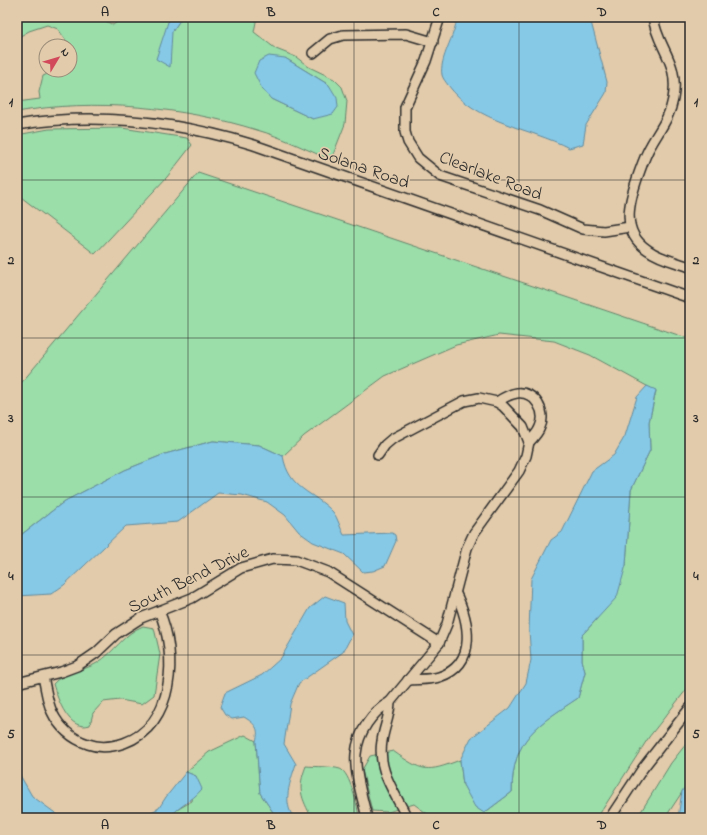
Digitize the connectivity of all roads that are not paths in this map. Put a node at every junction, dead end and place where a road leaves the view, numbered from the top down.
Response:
1 (440, 17) edge
2 (653, 17) edge
3 (433, 42) junction
4 (312, 53) dead end
5 (17, 125) edge
6 (630, 227) junction
7 (690, 267) edge
8 (690, 298) edge
9 (497, 402) junction
10 (529, 442) junction
11 (378, 455) dead end
12 (455, 592) junction
13 (159, 611) junction
14 (439, 643) junction
15 (43, 677) junction
16 (408, 680) junction
17 (17, 683) edge
18 (390, 702) junction
19 (690, 708) edge
20 (367, 818) edge
21 (407, 818) edge
22 (610, 818) edge

1 - 3 street, Clearlake Road
2 - 6 street
3 - 4 street
3 - 6 street, Clearlake Road
5 - 8 street, Solana Road
6 - 7 street
9 - 10 street
9 - 10 street
9 - 11 street
10 - 12 street
12 - 14 street
12 - 16 street
13 - 14 street, South Bend Drive
13 - 15 street, South Bend Drive
13 - 15 street
14 - 16 street
15 - 17 street, South Bend Drive
16 - 18 street
18 - 20 street
18 - 21 street
19 - 22 street

